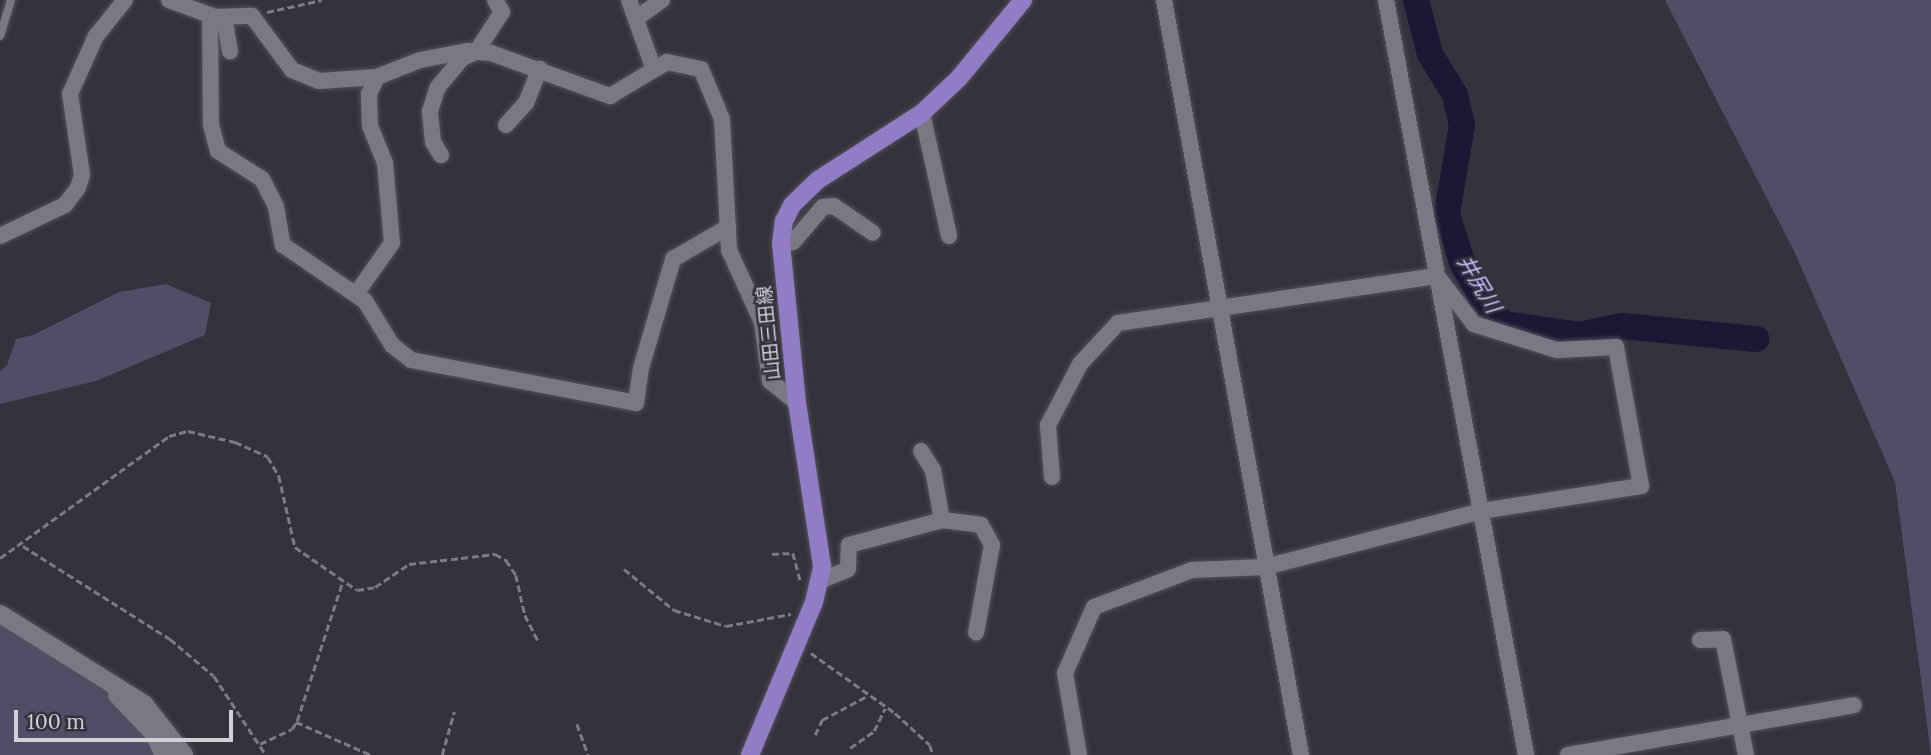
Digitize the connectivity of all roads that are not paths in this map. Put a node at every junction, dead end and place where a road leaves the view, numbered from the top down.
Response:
1 (11, 0) edge
2 (169, 0) edge
3 (495, 0) edge
4 (629, 0) edge
5 (662, 0) edge
6 (1023, 0) edge
7 (1164, 0) edge
8 (1386, 0) edge
9 (119, 2) edge
10 (217, 16) junction
11 (637, 18) junction
12 (0, 36) edge
13 (230, 51) dead end
14 (476, 52) junction
15 (653, 67) junction
16 (540, 69) junction
17 (377, 77) junction
18 (922, 113) junction
19 (506, 125) dead end
20 (441, 155) dead end
21 (728, 227) junction
22 (873, 233) dead end
23 (0, 236) edge
24 (949, 236) dead end
25 (781, 244) junction
26 (1437, 276) junction
27 (356, 294) junction
28 (1220, 311) junction
29 (797, 403) junction
30 (920, 452) dead end
31 (1052, 477) dead end
32 (1482, 511) junction
33 (942, 520) junction
34 (1265, 567) junction
35 (820, 582) junction
36 (0, 614) edge
37 (976, 633) dead end
38 (1700, 640) dead end
39 (82, 664) junction
40 (1854, 705) dead end
41 (1739, 725) junction
42 (164, 755) edge
43 (184, 755) edge
44 (750, 755) edge
45 (1079, 755) edge
46 (1301, 755) edge
47 (1526, 755) edge
48 (1568, 755) edge
49 (1746, 755) edge

1 - 12 lane
2 - 10 street
3 - 14 street
4 - 11 street
5 - 11 street
6 - 18 main road, 山田三田線
7 - 28 street
8 - 26 street
9 - 23 street
10 - 13 street
10 - 17 street
10 - 27 street
11 - 15 street
14 - 16 street
14 - 17 street
14 - 20 street
15 - 16 street
15 - 21 street
16 - 19 street
17 - 27 street
18 - 24 street
18 - 25 main road, 山田三田線
21 - 27 street
21 - 29 street
22 - 25 street
25 - 29 main road, 山田三田線
26 - 28 street
26 - 32 street
26 - 32 street
28 - 31 street
28 - 34 street
29 - 35 main road, 山田三田線
30 - 33 street
32 - 34 street
32 - 47 street
33 - 35 street
33 - 37 street
34 - 45 street
34 - 46 street
35 - 44 main road, 山田三田線
36 - 39 street
38 - 41 street
39 - 42 street
39 - 43 street
40 - 41 street
41 - 48 street
41 - 49 street

